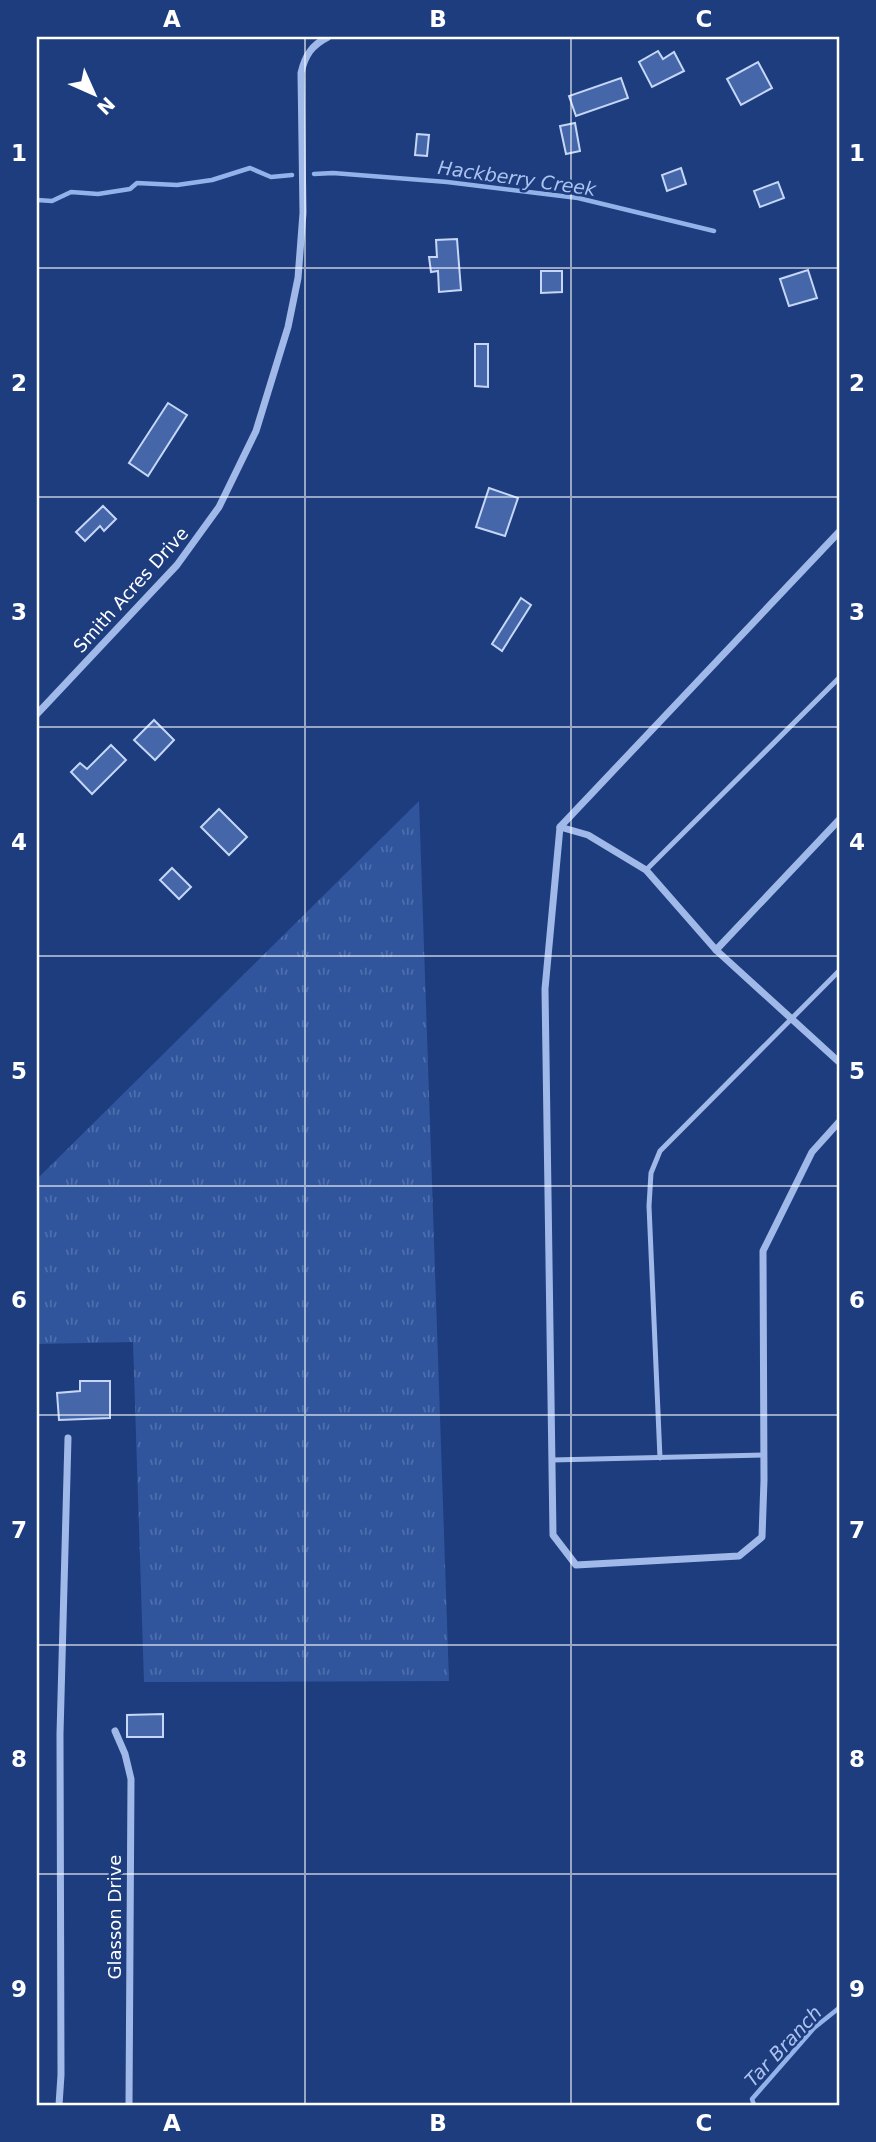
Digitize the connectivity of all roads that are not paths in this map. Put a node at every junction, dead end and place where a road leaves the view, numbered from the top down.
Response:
1 (328, 37) edge
2 (839, 532) edge
3 (839, 678) edge
4 (37, 714) edge
5 (839, 820) edge
6 (560, 827) junction
7 (646, 870) junction
8 (716, 950) junction
9 (839, 971) edge
10 (792, 1019) junction
11 (839, 1062) edge
12 (839, 1122) edge
13 (68, 1438) dead end
14 (764, 1455) junction
15 (660, 1458) junction
16 (552, 1460) junction
17 (115, 1731) dead end
18 (59, 2105) edge
19 (130, 2105) edge

1 - 4 street, Smith Acres Drive
2 - 6 street
3 - 7 lane
5 - 8 street
6 - 7 street
6 - 16 street
7 - 8 street
8 - 10 street
9 - 10 lane
10 - 11 street
10 - 15 lane
12 - 14 street
13 - 18 street
14 - 15 lane
14 - 16 street
15 - 16 lane
17 - 19 street, Glasson Drive

